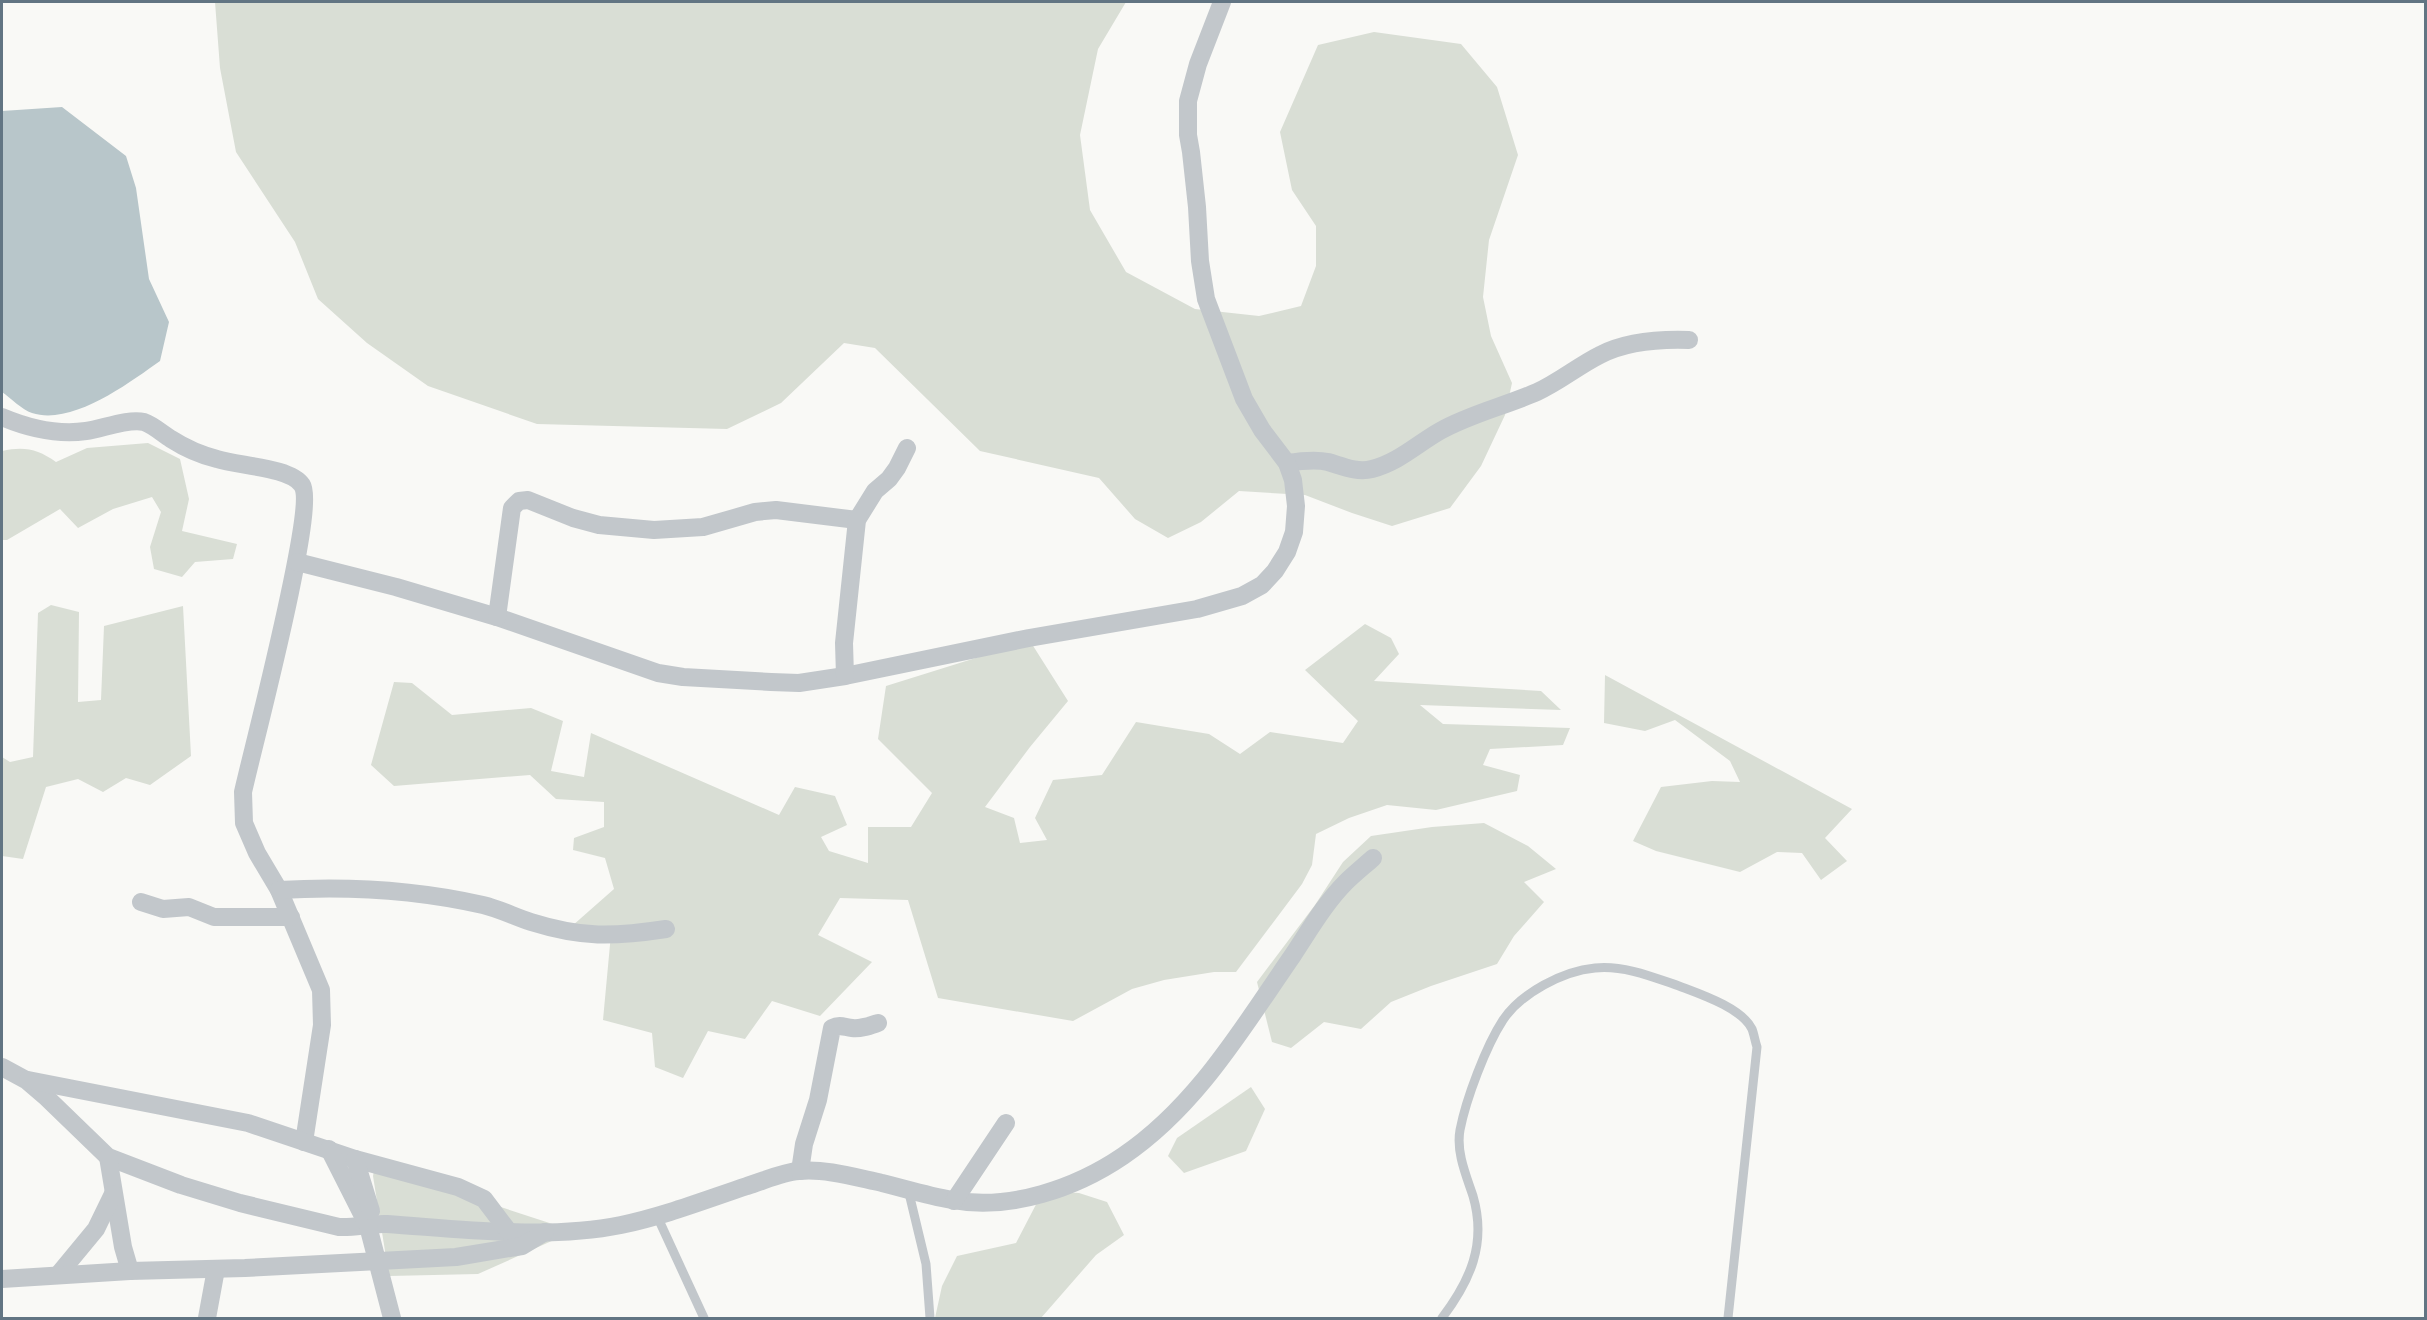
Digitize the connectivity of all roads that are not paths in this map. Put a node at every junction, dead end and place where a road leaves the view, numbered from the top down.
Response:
1 (1222, 2) edge
2 (1689, 340) dead end
3 (2, 417) edge
4 (907, 448) dead end
5 (1287, 463) junction
6 (857, 520) junction
7 (297, 562) junction
8 (497, 617) junction
9 (845, 676) junction
10 (1373, 858) dead end
11 (279, 890) junction
12 (141, 902) dead end
13 (291, 917) junction
14 (666, 928) dead end
15 (878, 1023) dead end
16 (2, 1067) edge
17 (26, 1080) junction
18 (1006, 1123) dead end
19 (304, 1142) junction
20 (329, 1149) junction
21 (108, 1157) junction
22 (355, 1159) junction
23 (800, 1171) junction
24 (908, 1189) junction
25 (113, 1194) junction
26 (954, 1201) junction
27 (657, 1216) junction
28 (371, 1225) junction
29 (546, 1231) junction
30 (509, 1232) junction
31 (375, 1260) junction
32 (216, 1269) junction
33 (130, 1271) junction
34 (58, 1275) junction
35 (2, 1279) edge
36 (207, 1318) edge
37 (392, 1318) edge
38 (704, 1318) edge
39 (930, 1318) edge
40 (1442, 1318) edge
41 (1728, 1318) edge

1 - 5 street
2 - 5 street
3 - 7 street
4 - 6 street
5 - 9 street
6 - 8 street
6 - 9 street
7 - 8 street
7 - 11 street
8 - 9 street
10 - 26 street
11 - 13 street
11 - 14 street
12 - 13 street
13 - 19 street
15 - 23 street
16 - 17 street
17 - 19 street
17 - 21 street
18 - 26 street
19 - 20 street
20 - 22 street
20 - 28 street
21 - 25 street
21 - 28 street
22 - 28 street
22 - 30 street
23 - 24 street
23 - 27 street
24 - 26 street
24 - 39 lane
25 - 33 street
25 - 34 street
27 - 29 street
27 - 38 lane
28 - 30 street
28 - 31 street
29 - 30 street
29 - 31 street
31 - 32 street
31 - 37 street
32 - 33 street
32 - 36 street
33 - 34 street
34 - 35 street
40 - 41 lane

